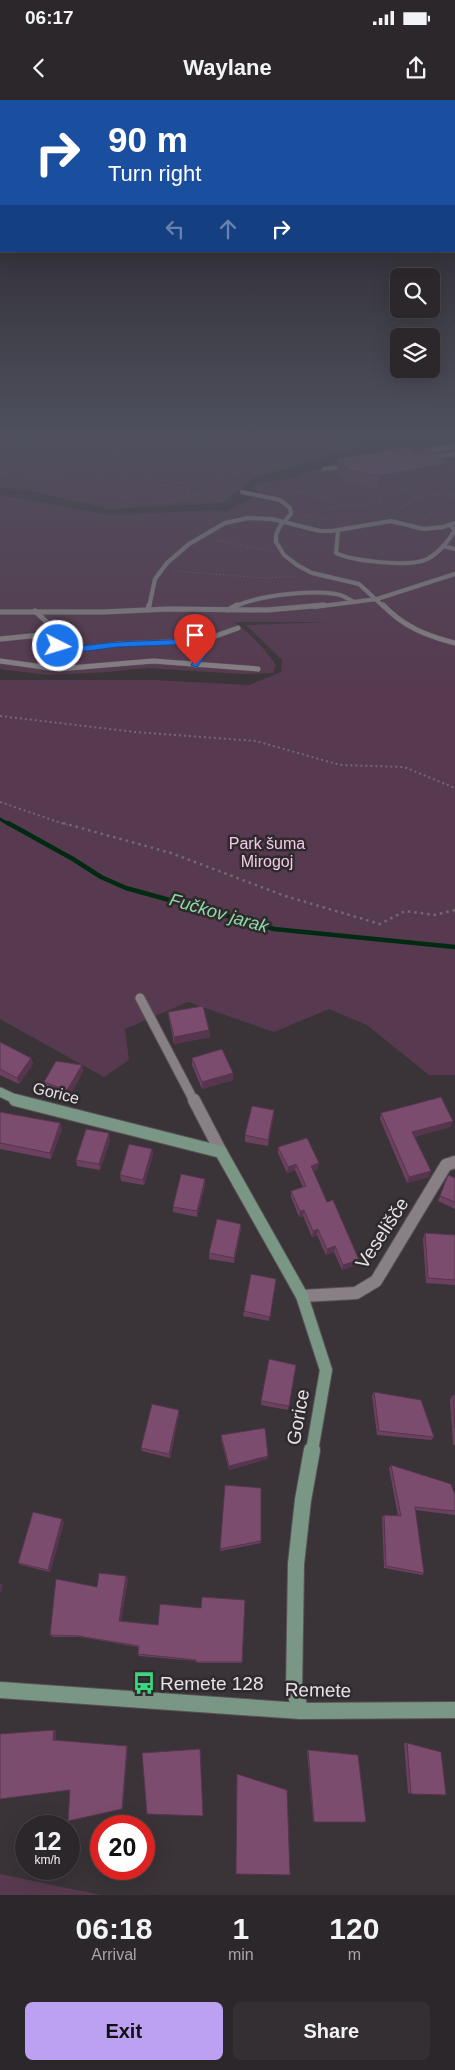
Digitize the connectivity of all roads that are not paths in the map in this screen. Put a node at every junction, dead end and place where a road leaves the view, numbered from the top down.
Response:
1 (287, 518) edge
2 (284, 521) junction
3 (455, 522) edge
4 (450, 525) junction
5 (338, 531) junction
6 (443, 546) junction
7 (455, 549) edge
8 (455, 574) edge
9 (377, 599) junction
10 (354, 602) junction
11 (148, 610) junction
12 (35, 611) junction
13 (227, 611) junction
14 (0, 612) edge
15 (238, 628) dead end
16 (210, 638) junction
17 (0, 639) edge
18 (54, 641) junction
19 (455, 643) edge
20 (0, 661) edge
21 (195, 665) junction
22 (258, 669) dead end
23 (140, 998) dead end
24 (0, 1092) edge
25 (221, 1152) junction
26 (452, 1165) edge
27 (302, 1296) junction
28 (0, 1690) edge
29 (455, 1710) edge
30 (301, 1711) junction

1 - 2 lane
2 - 5 lane
2 - 9 lane
2 - 11 lane
3 - 4 lane
4 - 5 lane
4 - 6 lane
5 - 6 lane
6 - 7 lane
8 - 9 lane
9 - 10 lane
9 - 19 lane
10 - 13 lane
10 - 13 lane
11 - 12 lane
11 - 13 lane
12 - 14 lane
12 - 18 lane
15 - 16 lane
16 - 18 lane
16 - 21 lane
17 - 18 lane
20 - 21 lane
21 - 22 lane
23 - 25 street, Gorice
24 - 25 street, Gorice
25 - 27 street, Gorice
26 - 27 street, Veselišče
27 - 30 street, Gorice
28 - 30 street, Remete
29 - 30 street, Remete

